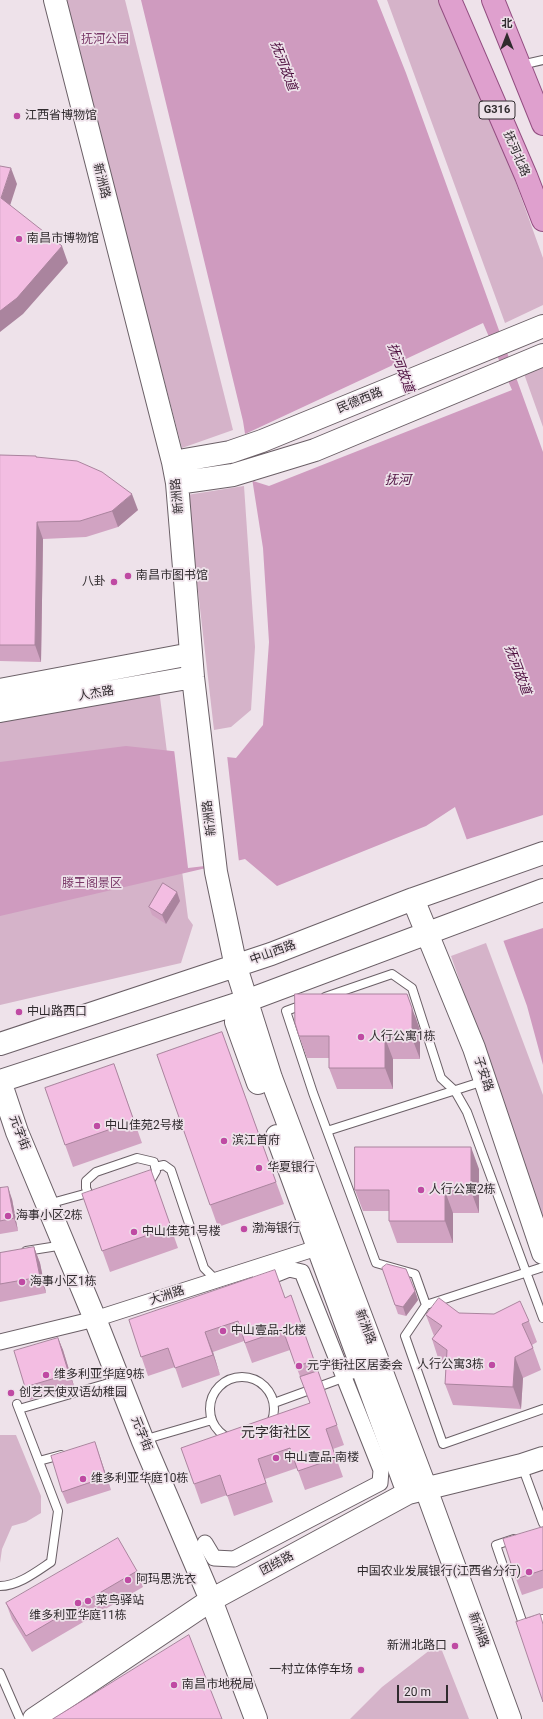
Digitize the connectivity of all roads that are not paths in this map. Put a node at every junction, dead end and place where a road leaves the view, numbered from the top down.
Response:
1 (55, 0) edge
2 (450, 0) edge
3 (493, 0) edge
4 (543, 60) edge
5 (520, 65) junction
6 (543, 124) edge
7 (543, 220) edge
8 (543, 326) edge
9 (543, 355) edge
10 (173, 462) junction
11 (177, 483) junction
12 (191, 654) junction
13 (193, 677) junction
14 (0, 690) edge
15 (0, 711) edge
16 (543, 853) edge
17 (543, 890) edge
18 (413, 899) junction
19 (426, 932) junction
20 (236, 967) junction
21 (246, 1001) junction
22 (0, 1044) edge
23 (485, 1080) junction
24 (0, 1081) edge
25 (455, 1091) junction
26 (327, 1131) junction
27 (155, 1167) junction
28 (88, 1192) junction
29 (48, 1204) junction
30 (64, 1244) junction
31 (325, 1245) junction
32 (14, 1253) edge
33 (543, 1253) edge
34 (543, 1267) edge
35 (526, 1272) junction
36 (216, 1280) junction
37 (232, 1290) edge
38 (426, 1305) junction
39 (543, 1318) edge
40 (95, 1319) junction
41 (0, 1342) edge
42 (353, 1374) junction
43 (119, 1380) junction
44 (274, 1403) junction
45 (543, 1410) edge
46 (212, 1420) junction
47 (143, 1441) junction
48 (68, 1453) edge
49 (543, 1458) edge
50 (39, 1462) junction
51 (522, 1465) junction
52 (417, 1491) junction
53 (543, 1523) edge
54 (523, 1536) edge
55 (205, 1542) dead end
56 (0, 1586) edge
57 (211, 1600) junction
58 (543, 1619) edge
59 (0, 1673) edge
60 (20, 1719) edge
61 (34, 1719) edge
62 (256, 1719) edge
63 (510, 1719) edge

1 - 10 main road, 新洲路
2 - 7 main road, 抚河北路 / G316
3 - 5 main road, G316
4 - 5 lane
5 - 6 main road, G316
8 - 10 main road, 民德西路
9 - 11 main road
10 - 11 main road, 新洲路
11 - 12 main road, 新洲路
12 - 13 main road, 新洲路
12 - 14 main road, 人杰路
13 - 15 main road, 人杰路
13 - 20 main road, 新洲路
16 - 18 main road, 中山西路
17 - 19 main road
18 - 19 main road, 子安路
18 - 20 main road, 中山西路
19 - 21 main road
19 - 23 main road, 子安路
20 - 21 main road, 新洲路
20 - 22 main road, 中山西路
21 - 24 main road
21 - 31 main road, 新洲路
23 - 25 lane
23 - 33 main road, 子安路
24 - 29 main road, 元字街
25 - 26 lane
25 - 26 lane
25 - 35 lane
26 - 38 lane
27 - 28 lane
27 - 28 lane
27 - 36 lane
28 - 29 lane
29 - 30 main road, 元字街
30 - 32 lane
30 - 40 main road, 元字街
31 - 36 street, 大洲路
31 - 42 main road, 新洲路
31 - 52 main road, 新洲路
34 - 35 lane
35 - 38 lane
35 - 39 lane
36 - 40 street, 大洲路
37 - 42 street
38 - 45 lane
40 - 41 street, 大洲路
40 - 43 main road, 元字街
42 - 44 lane
42 - 52 main road, 新洲路
42 - 55 street
43 - 47 main road, 元字街
43 - 50 lane
44 - 46 lane
44 - 46 lane
46 - 47 lane
47 - 57 main road, 元字街
48 - 50 lane
49 - 51 main road, 团结路
50 - 56 lane
51 - 52 main road, 团结路
51 - 53 lane
52 - 57 main road, 团结路
52 - 63 main road, 新洲路
54 - 58 lane
57 - 61 main road, 团结路
57 - 62 main road, 元字街
59 - 60 lane

